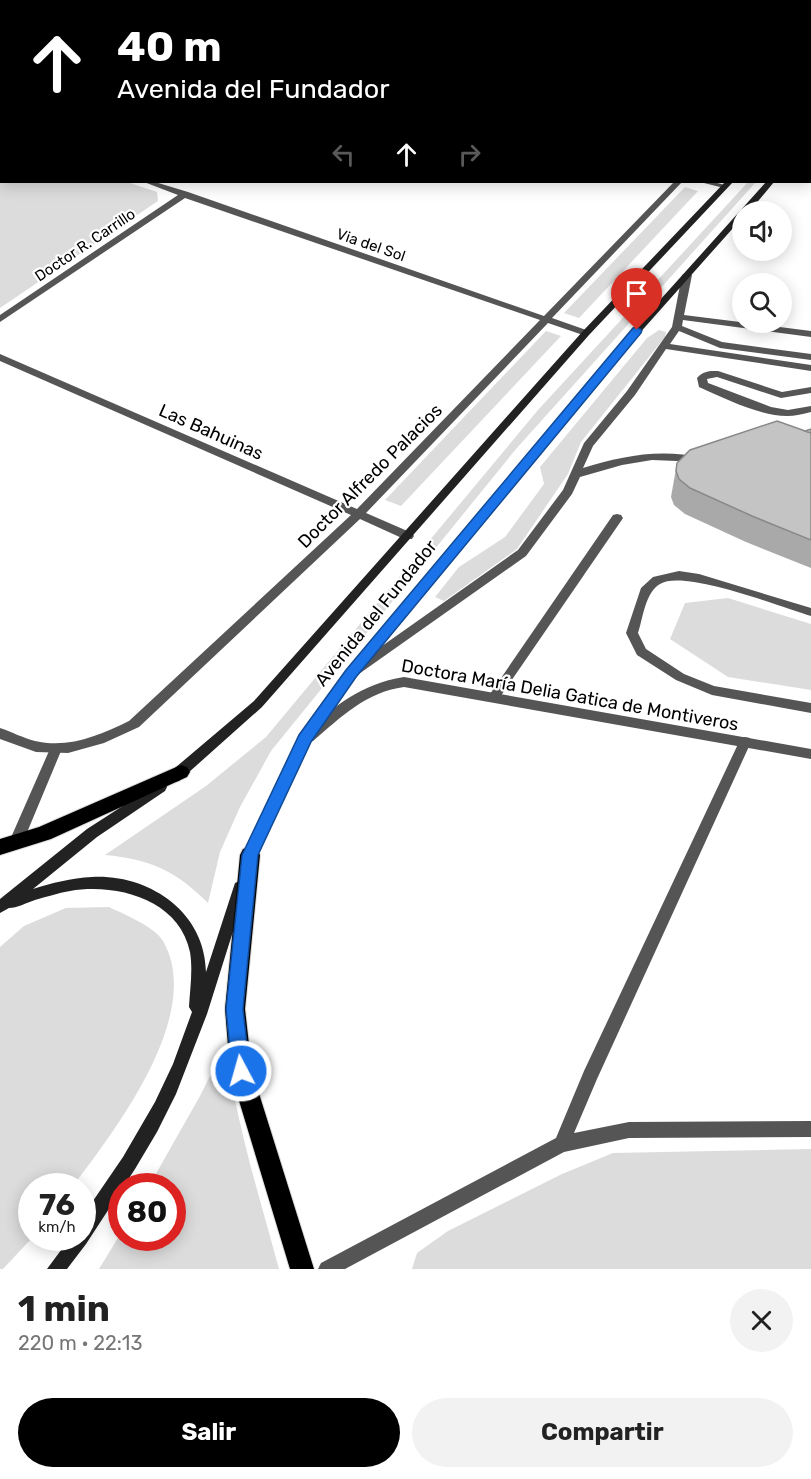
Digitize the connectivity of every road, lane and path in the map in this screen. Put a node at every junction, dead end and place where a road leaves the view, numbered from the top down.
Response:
1 (151, 183) edge
2 (677, 183) edge
3 (769, 183) edge
4 (726, 184) edge
5 (185, 194) junction
6 (753, 201) edge
7 (732, 224) edge
8 (687, 274) junction
9 (0, 319) edge
10 (546, 320) junction
11 (678, 322) junction
12 (586, 333) junction
13 (811, 334) edge
14 (665, 346) junction
15 (0, 357) edge
16 (811, 357) edge
17 (811, 368) edge
18 (811, 390) edge
19 (811, 409) edge
20 (706, 464) edge
21 (577, 474) junction
22 (358, 514) junction
23 (617, 518) dead end
24 (408, 536) junction
25 (811, 612) edge
26 (351, 673) junction
27 (494, 697) junction
28 (811, 708) edge
29 (0, 733) edge
30 (305, 739) junction
31 (745, 742) junction
32 (55, 751) junction
33 (811, 754) edge
34 (181, 772) junction
35 (8, 845) edge
36 (250, 855) junction
37 (0, 907) edge
38 (197, 1020) junction
39 (811, 1129) edge
40 (562, 1144) junction
41 (96, 1212) edge
42 (70, 1251) edge
43 (56, 1269) edge
44 (302, 1269) edge
45 (327, 1269) edge

1 - 5 street, Via del Sol
2 - 10 street, Doctor Alfredo Palacios
3 - 6 main road, Avenida del Fundador
4 - 12 main road, Avenida del Fundador
5 - 9 street, Doctor R. Carrillo
5 - 10 street, Via del Sol
7 - 8 main road, Avenida del Fundador
8 - 11 street
8 - 26 main road, Avenida del Fundador
10 - 12 street, Via del Sol
10 - 22 street, Doctor Alfredo Palacios
11 - 13 street
11 - 14 street
11 - 16 street
12 - 24 main road, Avenida del Fundador
14 - 17 street
14 - 21 street
15 - 22 street, Las Bahuinas
18 - 19 street
20 - 21 street
21 - 26 street
22 - 24 street, Las Bahuinas
22 - 32 street, Doctor Alfredo Palacios
23 - 27 street
24 - 34 main road, Avenida del Fundador
25 - 28 street
26 - 30 main road, Avenida del Fundador
27 - 30 street, Doctora María Delia Gatica de Montiveros
27 - 31 street, Doctora María Delia Gatica de Montiveros
29 - 32 street
30 - 36 main road, Avenida del Fundador
31 - 33 street, Doctora María Delia Gatica de Montiveros
31 - 40 street
32 - 35 street
34 - 35 highway
34 - 37 main road, Avenida del Fundador
36 - 38 main road, Avenida del Fundador
36 - 44 highway
37 - 38 main road
38 - 41 main road, Avenida del Fundador
39 - 40 street
40 - 45 street
42 - 43 main road

